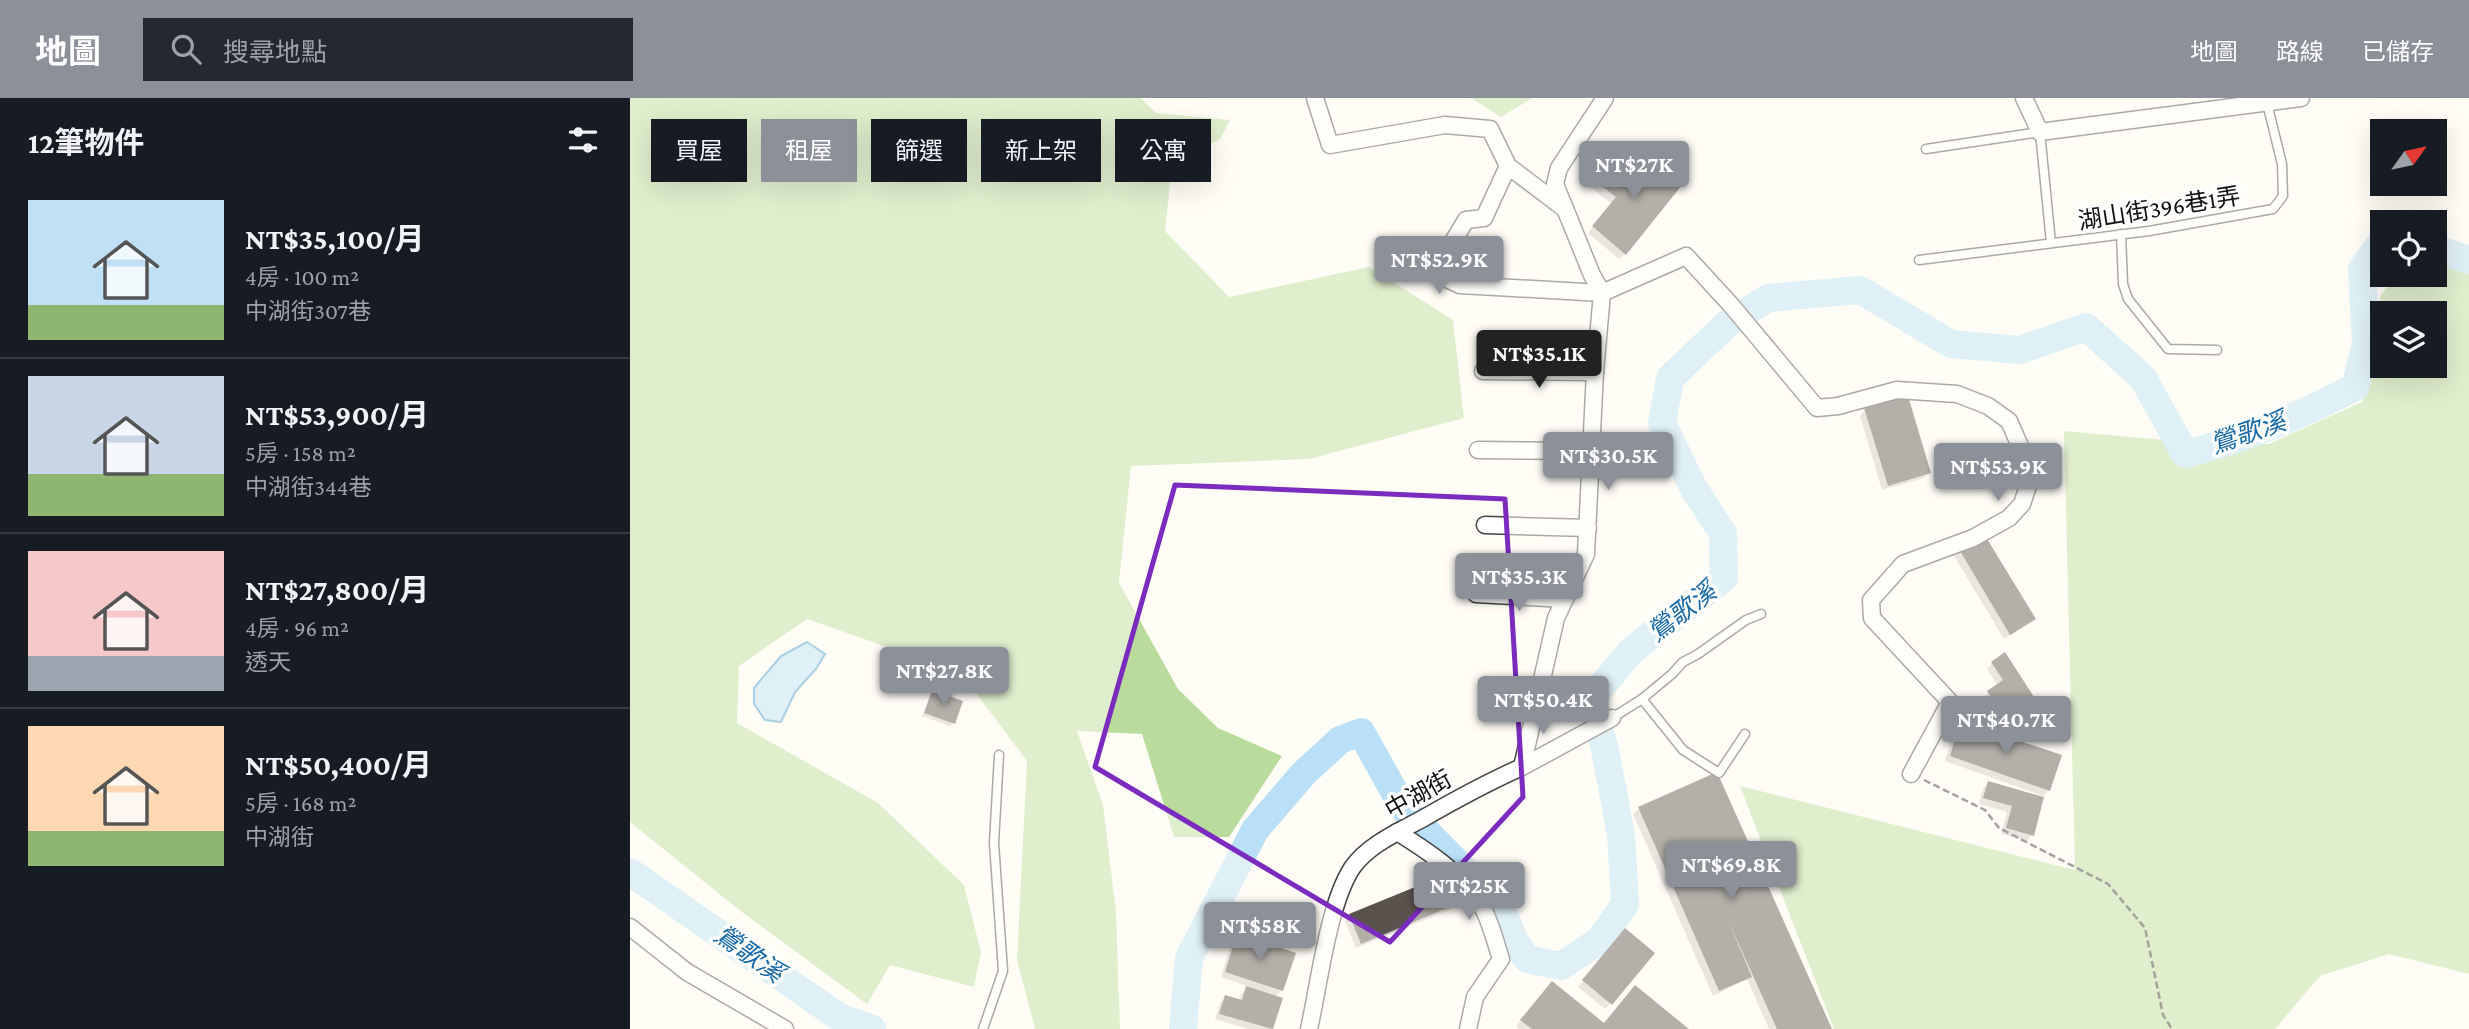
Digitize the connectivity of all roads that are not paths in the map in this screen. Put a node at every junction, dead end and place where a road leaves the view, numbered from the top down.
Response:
1 (1315, 98) edge
2 (1605, 98) edge
3 (2024, 98) edge
4 (2301, 98) edge
5 (2267, 103) junction
6 (2040, 132) junction
7 (1926, 149) dead end
8 (1508, 166) junction
9 (1565, 209) junction
10 (2121, 234) junction
11 (2051, 243) junction
12 (1919, 260) dead end
13 (1602, 293) junction
14 (2217, 350) dead end
15 (1483, 371) dead end
16 (1595, 372) junction
17 (1478, 450) dead end
18 (1591, 452) junction
19 (1485, 525) dead end
20 (1588, 528) junction
21 (1476, 594) dead end
22 (1565, 599) junction
23 (1761, 614) dead end
24 (1642, 699) junction
25 (1612, 718) joint
26 (1745, 734) dead end
27 (999, 755) dead end
28 (1522, 767) junction
29 (1911, 774) road end
30 (1402, 829) junction
31 (630, 927) edge
32 (785, 1029) edge
33 (983, 1029) edge
34 (1309, 1029) edge
35 (1468, 1029) edge

1 - 8 street
2 - 9 street
3 - 6 street
4 - 5 street
5 - 6 street
5 - 10 lane, 湖山街396巷1弄
6 - 7 lane
6 - 11 lane
8 - 9 street
8 - 13 street
9 - 13 street
10 - 11 lane, 湖山街396巷1弄
10 - 14 lane
11 - 12 lane, 湖山街396巷1弄
13 - 16 street
13 - 29 street
15 - 16 street
16 - 18 street
17 - 18 street
18 - 20 street
19 - 20 street
20 - 22 street
21 - 22 street
22 - 28 street
23 - 24 lane
24 - 25 lane
24 - 26 lane
25 - 28 street, 中湖街
27 - 33 lane
28 - 30 street, 中湖街
30 - 34 street, 中湖街
30 - 35 street
31 - 32 street

